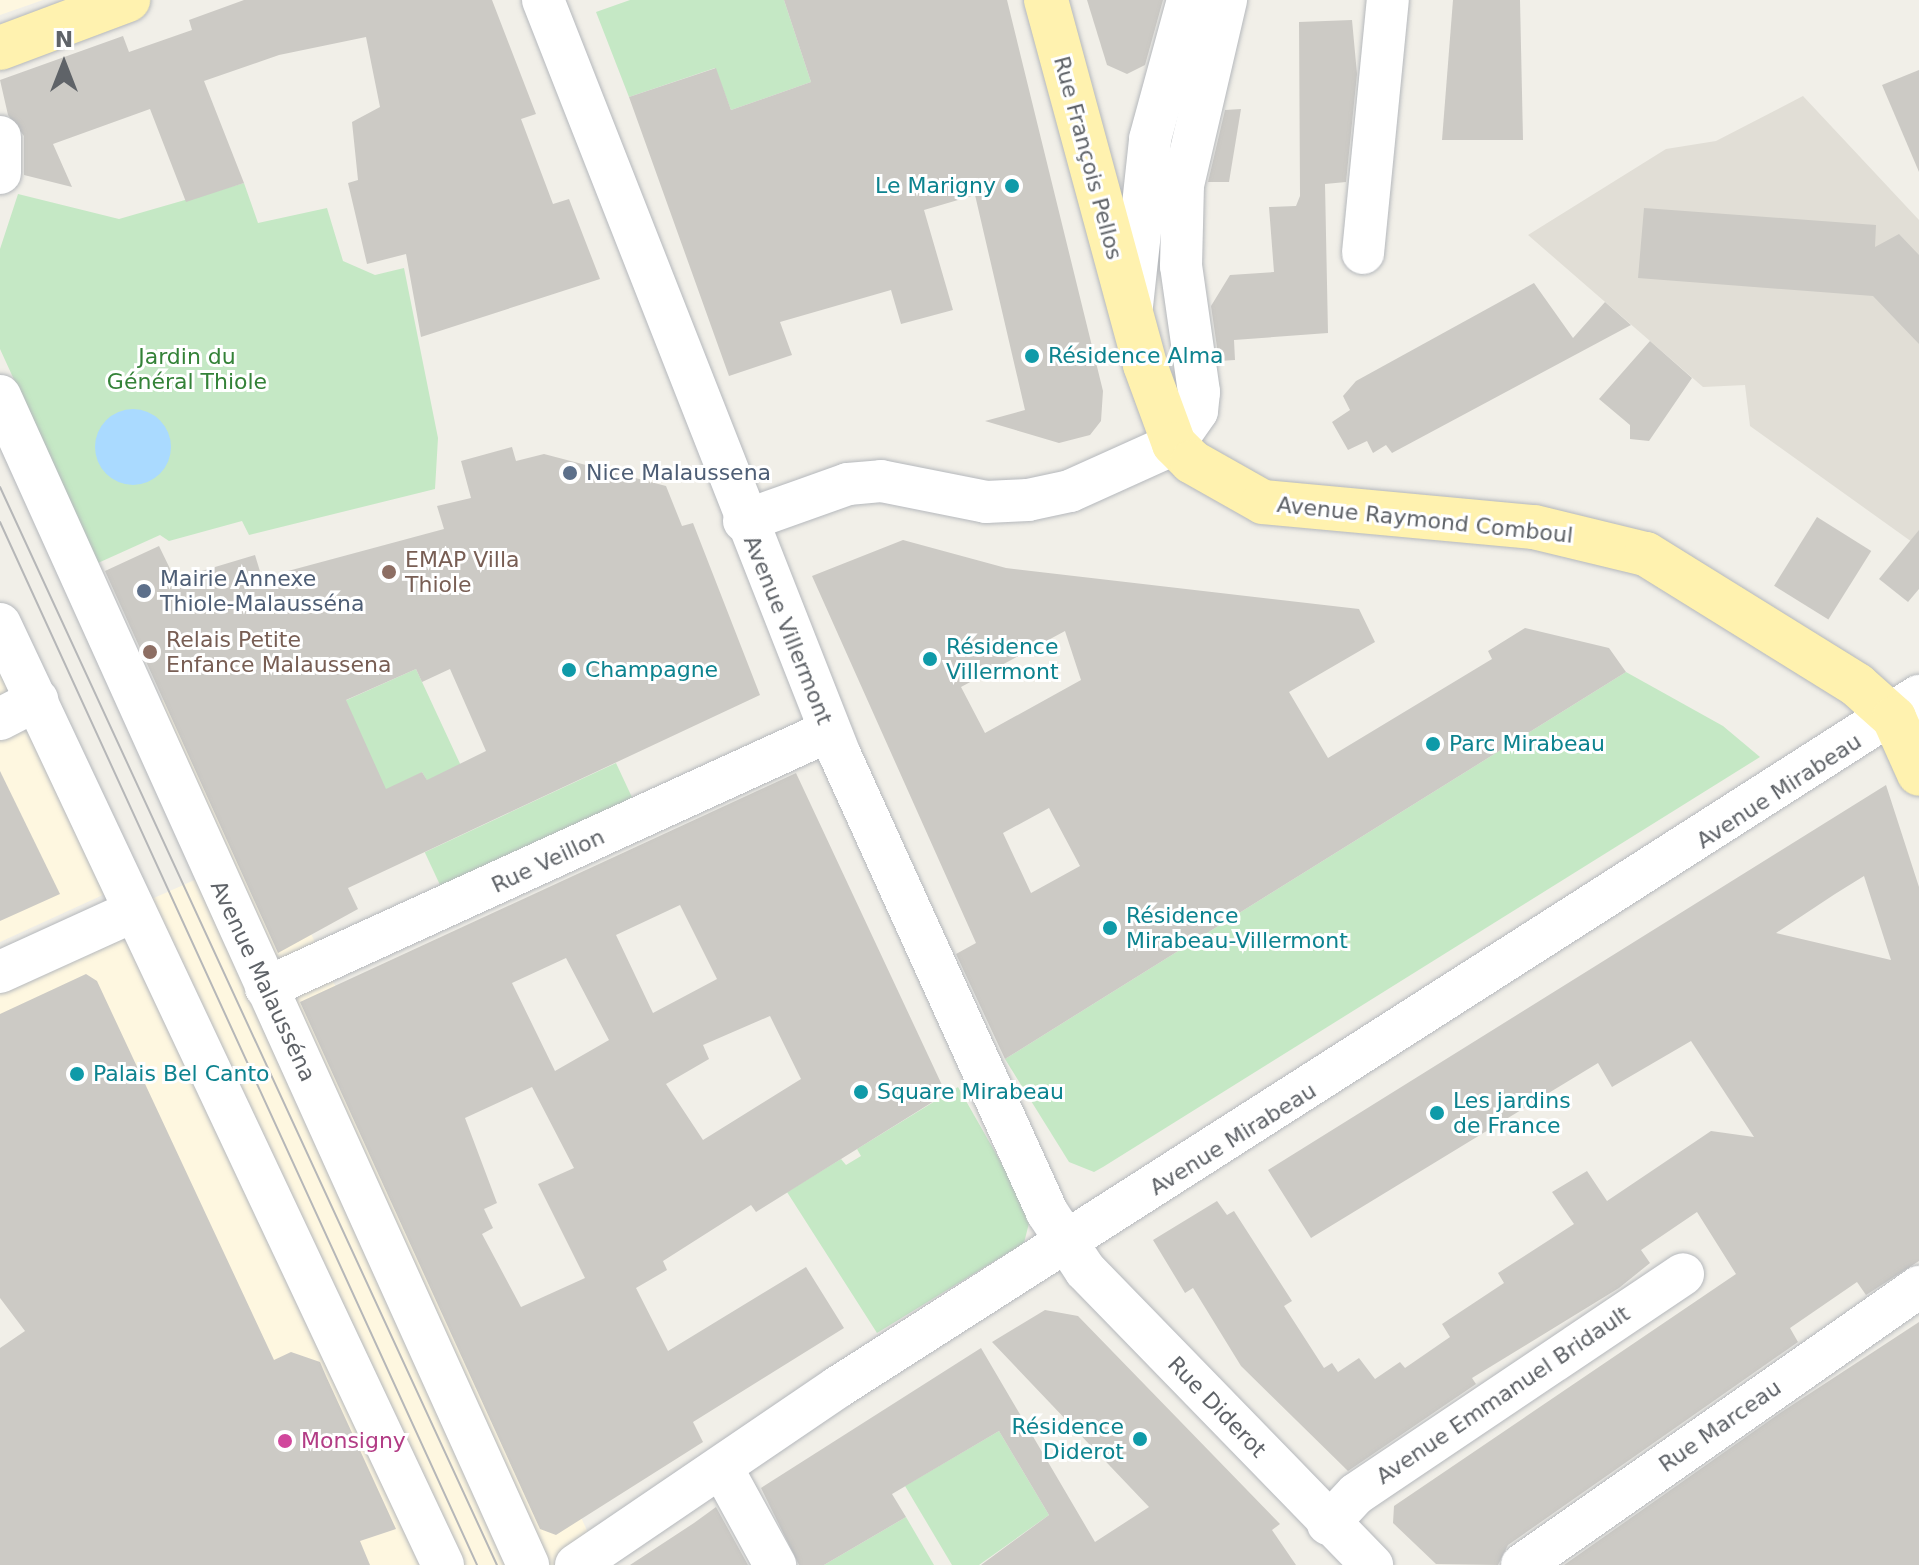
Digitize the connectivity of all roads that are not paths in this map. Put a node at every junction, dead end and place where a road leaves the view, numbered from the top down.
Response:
1 (128, 0) edge
2 (543, 0) edge
3 (1046, 0) edge
4 (1188, 0) edge
5 (1226, 0) edge
6 (1388, 0) edge
7 (0, 48) edge
8 (0, 137) edge
9 (0, 173) edge
10 (1363, 253) dead end
11 (1132, 315) junction
12 (0, 396) edge
13 (1174, 444) junction
14 (744, 521) junction
15 (0, 624) edge
16 (37, 700) junction
17 (1906, 707) edge
18 (0, 719) edge
19 (829, 731) junction
20 (1919, 774) edge
21 (134, 911) junction
22 (0, 972) edge
23 (266, 988) junction
24 (1065, 1246) junction
25 (1683, 1274) dead end
26 (1919, 1287) edge
27 (722, 1468) junction
28 (1328, 1524) junction
29 (443, 1565) edge
30 (528, 1565) edge
31 (576, 1565) edge
32 (775, 1565) edge
33 (1372, 1565) edge
34 (1522, 1565) edge

1 - 7 main road
2 - 14 street, Avenue Villermont
3 - 11 main road, Rue François Pellos
4 - 11 street
5 - 13 street
6 - 10 street
8 - 9 street
11 - 13 main road
12 - 23 street, Avenue Malausséna
13 - 14 street
13 - 17 main road, Avenue Raymond Comboul
14 - 19 street, Avenue Villermont
15 - 16 street
16 - 18 street
16 - 21 street
17 - 20 main road, Avenue Raymond Comboul
17 - 24 street, Avenue Mirabeau
19 - 23 street, Rue Veillon
19 - 24 street, Avenue Villermont
21 - 22 street
21 - 29 street
23 - 30 street, Avenue Malausséna
24 - 27 street, Avenue Mirabeau
24 - 28 street, Rue Diderot
25 - 28 street, Avenue Emmanuel Bridault
26 - 34 street, Rue Marceau
27 - 31 street, Avenue Mirabeau
27 - 32 street
28 - 33 street, Rue Diderot

